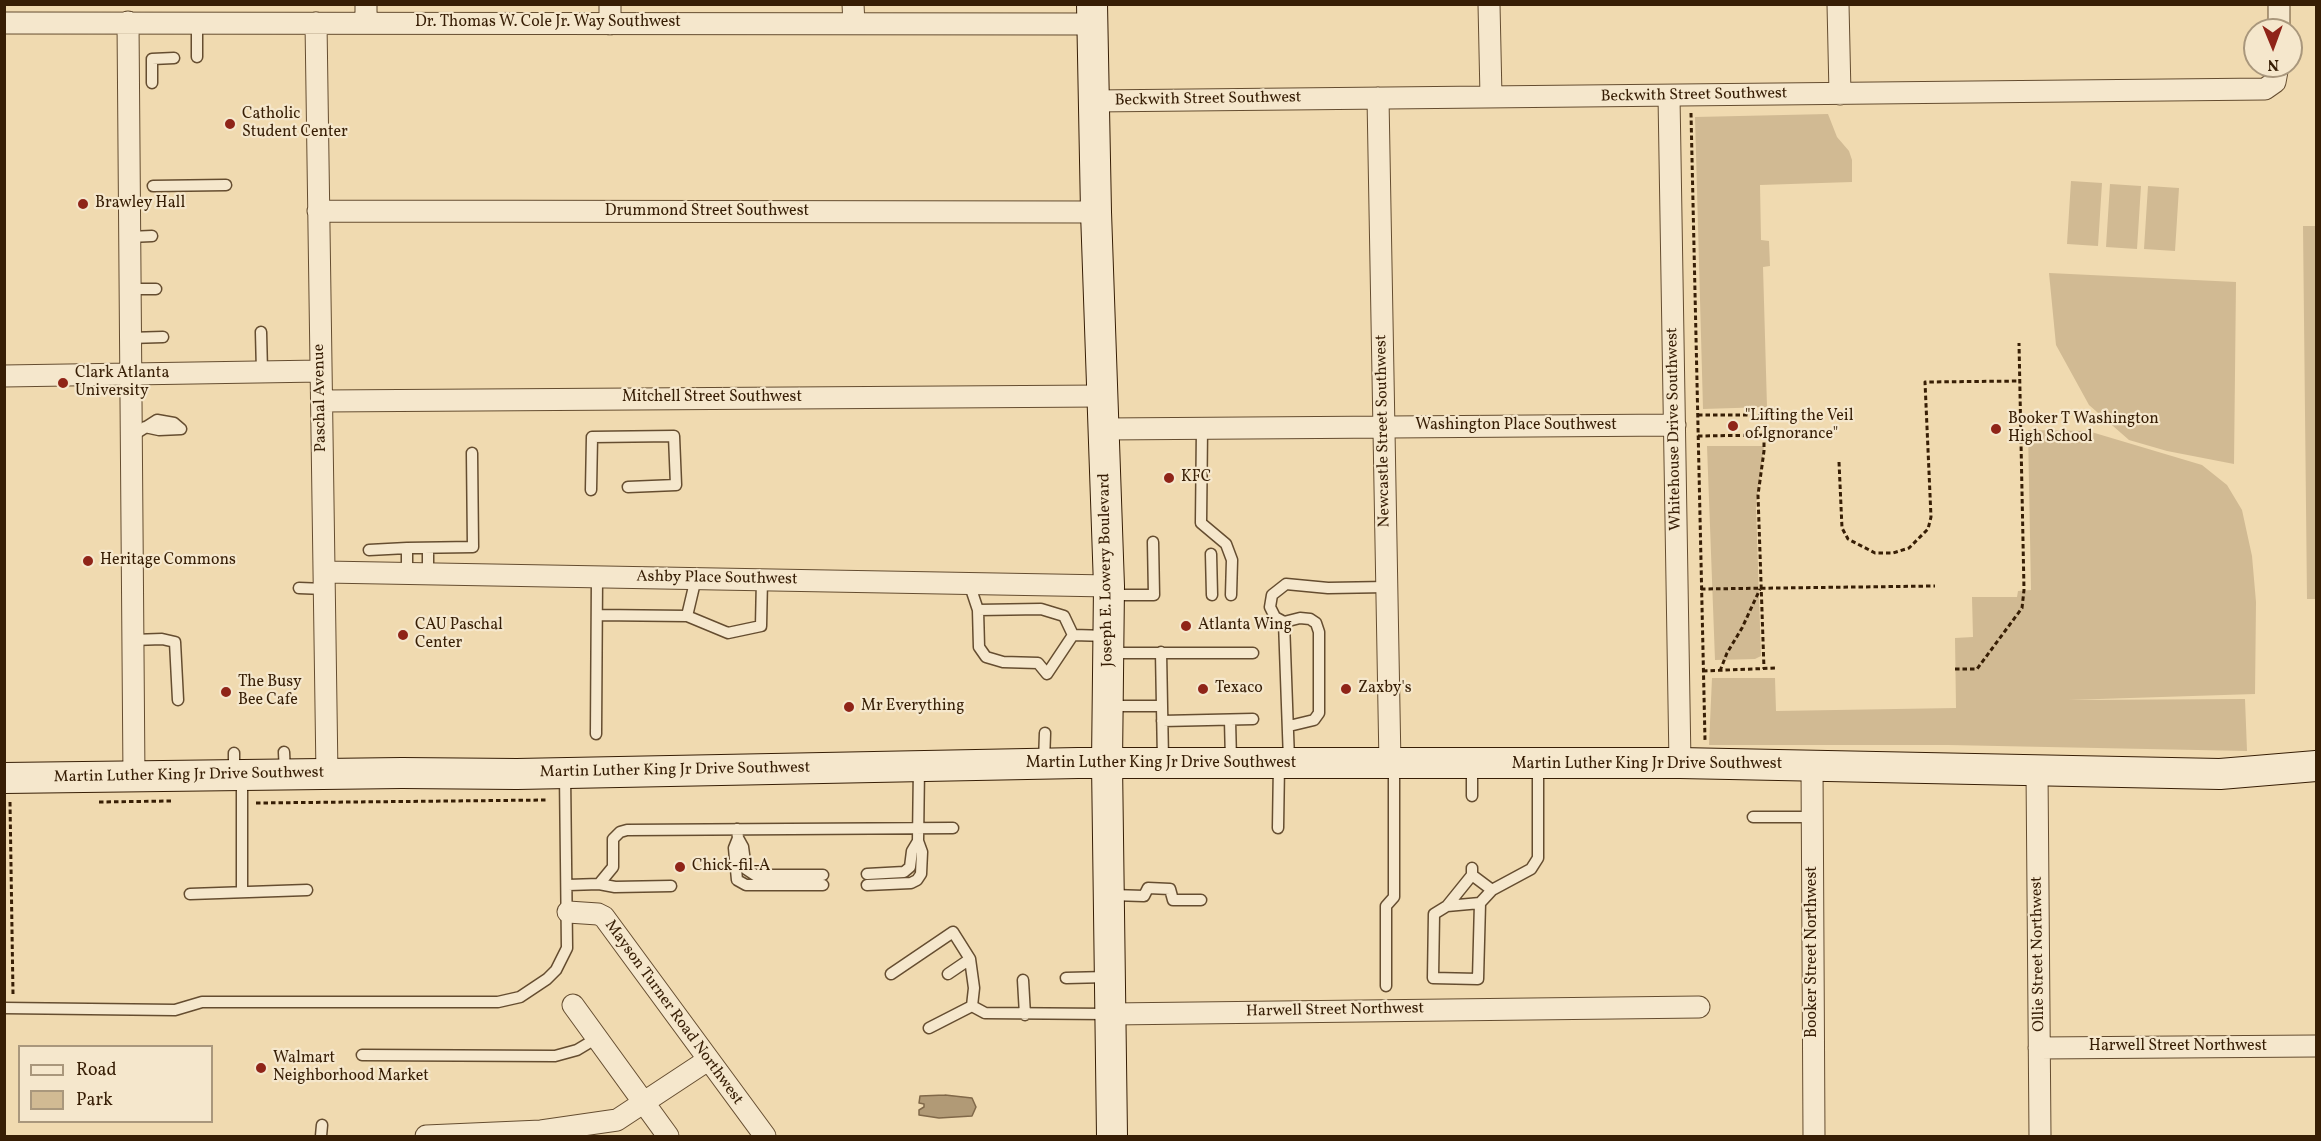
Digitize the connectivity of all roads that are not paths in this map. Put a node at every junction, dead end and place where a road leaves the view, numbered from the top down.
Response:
1 (1489, 4) edge
2 (1838, 4) edge
3 (366, 14) edge
4 (610, 14) edge
5 (854, 14) edge
6 (1092, 14) edge
7 (128, 22) junction
8 (197, 22) junction
9 (4, 23) edge
10 (316, 23) junction
11 (197, 57) dead end
12 (174, 58) dead end
13 (2276, 78) edge
14 (152, 83) dead end
15 (1840, 94) junction
16 (1669, 96) junction
17 (1491, 97) junction
18 (1378, 98) junction
19 (1094, 101) junction
20 (226, 185) dead end
21 (153, 186) dead end
22 (318, 211) junction
23 (1096, 212) junction
24 (152, 236) dead end
25 (129, 237) junction
26 (129, 289) junction
27 (156, 289) dead end
28 (261, 332) dead end
29 (163, 337) dead end
30 (129, 338) junction
31 (321, 371) junction
32 (262, 372) junction
33 (129, 374) junction
34 (4, 376) edge
35 (1102, 396) junction
36 (321, 400) junction
37 (1675, 425) junction
38 (1384, 427) junction
39 (1202, 428) junction
40 (1104, 429) junction
41 (472, 453) dead end
42 (628, 487) dead end
43 (591, 490) dead end
44 (1153, 542) dead end
45 (428, 548) junction
46 (407, 549) junction
47 (369, 550) dead end
48 (1211, 554) dead end
49 (418, 573) junction
50 (685, 574) junction
51 (597, 577) junction
52 (762, 579) junction
53 (325, 580) junction
54 (969, 583) junction
55 (1387, 587) junction
56 (299, 588) dead end
57 (1109, 591) junction
58 (1212, 595) dead end
59 (1231, 595) dead end
60 (978, 610) junction
61 (597, 615) junction
62 (687, 616) junction
63 (1284, 622) junction
64 (1073, 635) junction
65 (133, 640) junction
66 (1109, 645) junction
67 (1161, 652) junction
68 (1253, 653) dead end
69 (178, 700) dead end
70 (1107, 706) junction
71 (1162, 706) junction
72 (1253, 719) dead end
73 (1230, 720) junction
74 (1162, 721) junction
75 (1289, 726) junction
76 (1045, 733) dead end
77 (596, 734) dead end
78 (1107, 763) junction
79 (1163, 763) junction
80 (1538, 763) junction
81 (1680, 763) junction
82 (1044, 764) junction
83 (1231, 764) junction
84 (1285, 764) junction
85 (1392, 764) junction
86 (1472, 764) junction
87 (919, 766) junction
88 (2316, 766) edge
89 (1812, 767) junction
90 (237, 768) junction
91 (2037, 771) junction
92 (565, 773) junction
93 (327, 774) junction
94 (134, 777) junction
95 (7, 790) edge
96 (1472, 796) dead end
97 (1753, 817) dead end
98 (1813, 817) junction
99 (919, 828) junction
100 (953, 828) dead end
101 (1278, 828) dead end
102 (737, 834) junction
103 (823, 880) dead end
104 (867, 880) dead end
105 (599, 884) junction
106 (568, 885) junction
107 (671, 886) dead end
108 (307, 890) dead end
109 (1492, 890) junction
110 (242, 891) junction
111 (190, 894) dead end
112 (1109, 894) junction
113 (1201, 900) dead end
114 (1480, 903) junction
115 (1447, 906) junction
116 (568, 912) junction
117 (970, 959) junction
118 (891, 974) dead end
119 (948, 974) dead end
120 (1110, 977) junction
121 (1066, 978) dead end
122 (1023, 980) dead end
123 (1386, 986) dead end
124 (573, 1005) dead end
125 (972, 1006) junction
126 (1699, 1007) dead end
127 (4, 1008) edge
128 (1111, 1014) junction
129 (1025, 1015) junction
130 (929, 1028) dead end
131 (597, 1038) junction
132 (2316, 1046) edge
133 (2039, 1048) junction
134 (362, 1056) dead end
135 (708, 1060) junction
136 (645, 1103) junction
137 (322, 1125) dead end
138 (321, 1137) edge
139 (426, 1137) edge
140 (668, 1137) edge
141 (765, 1137) edge
142 (1112, 1137) edge
143 (1814, 1137) edge
144 (2040, 1137) edge

1 - 17 street
2 - 15 street
3 - 4 street, Dr. Thomas W. Cole Jr. Way Southwest
3 - 10 street, Dr. Thomas W. Cole Jr. Way Southwest
4 - 5 street, Dr. Thomas W. Cole Jr. Way Southwest
5 - 6 street, Dr. Thomas W. Cole Jr. Way Southwest
6 - 19 main road, Joseph E. Lowery Boulevard
7 - 8 street, Dr. Thomas W. Cole Jr. Way Southwest
7 - 9 street, Dr. Thomas W. Cole Jr. Way Southwest
7 - 25 street
8 - 10 street, Dr. Thomas W. Cole Jr. Way Southwest
8 - 11 lane
10 - 22 street, Paschal Avenue
12 - 14 lane
13 - 15 street, Beckwith Street Southwest
15 - 16 street, Beckwith Street Southwest
16 - 17 street, Beckwith Street Southwest
16 - 37 street, Whitehouse Drive Southwest
17 - 18 street, Beckwith Street Southwest
18 - 19 street, Beckwith Street Southwest
18 - 38 street, Newcastle Street Southwest
19 - 23 main road, Joseph E. Lowery Boulevard
20 - 21 lane
22 - 23 street, Drummond Street Southwest
22 - 31 street, Paschal Avenue
23 - 35 main road, Joseph E. Lowery Boulevard
24 - 25 lane
25 - 26 street
26 - 27 lane
26 - 30 street
28 - 32 lane
29 - 30 lane
30 - 33 street
31 - 32 street
31 - 36 street, Paschal Avenue
32 - 33 street
33 - 34 street
33 - 65 street
35 - 36 street, Mitchell Street Southwest
35 - 40 main road, Joseph E. Lowery Boulevard
36 - 53 street, Paschal Avenue
37 - 38 street, Washington Place Southwest
37 - 81 street, Whitehouse Drive Southwest
38 - 39 street, Washington Place Southwest
38 - 55 street, Newcastle Street Southwest
39 - 40 street, Washington Place Southwest
39 - 59 lane
40 - 57 main road, Joseph E. Lowery Boulevard
41 - 45 lane
42 - 43 lane
44 - 57 lane
45 - 46 lane
45 - 49 lane
46 - 47 lane
46 - 49 lane
48 - 58 lane
49 - 51 street, Ashby Place Southwest
49 - 53 street, Ashby Place Southwest
50 - 51 street, Ashby Place Southwest
50 - 52 street, Ashby Place Southwest
50 - 62 lane
51 - 61 lane
52 - 54 street, Ashby Place Southwest
52 - 62 lane
53 - 56 lane
53 - 93 street, Paschal Avenue
54 - 57 street, Ashby Place Southwest
54 - 60 lane
55 - 63 lane
55 - 85 street, Newcastle Street Southwest
57 - 66 main road, Joseph E. Lowery Boulevard
60 - 64 lane
60 - 64 lane
61 - 62 lane
61 - 77 lane
63 - 75 lane
63 - 75 lane
64 - 66 lane
65 - 69 lane
65 - 94 street
66 - 67 lane
66 - 70 main road, Joseph E. Lowery Boulevard
67 - 68 lane
67 - 71 lane
70 - 71 lane
70 - 78 main road, Joseph E. Lowery Boulevard
71 - 74 lane
72 - 73 lane
73 - 74 lane
73 - 83 lane
74 - 79 lane
75 - 84 lane
76 - 82 lane
78 - 79 main road, Martin Luther King Jr Drive Southwest
78 - 82 main road, Martin Luther King Jr Drive Southwest
78 - 112 main road, Joseph E. Lowery Boulevard
79 - 83 main road, Martin Luther King Jr Drive Southwest
80 - 81 main road, Martin Luther King Jr Drive Southwest
80 - 86 main road, Martin Luther King Jr Drive Southwest
80 - 109 lane
81 - 89 main road, Martin Luther King Jr Drive Southwest
82 - 87 main road, Martin Luther King Jr Drive Southwest
83 - 84 main road, Martin Luther King Jr Drive Southwest
84 - 85 main road, Martin Luther King Jr Drive Southwest
84 - 101 lane
85 - 86 main road, Martin Luther King Jr Drive Southwest
85 - 123 lane
86 - 96 lane
87 - 92 main road, Martin Luther King Jr Drive Southwest
87 - 99 lane
88 - 91 main road, Martin Luther King Jr Drive Southwest
89 - 91 main road, Martin Luther King Jr Drive Southwest
89 - 98 street, Booker Street Northwest
90 - 93 main road, Martin Luther King Jr Drive Southwest
90 - 94 main road, Martin Luther King Jr Drive Southwest
90 - 110 lane
91 - 133 street, Ollie Street Northwest
92 - 93 main road, Martin Luther King Jr Drive Southwest
92 - 106 lane
94 - 95 main road, Martin Luther King Jr Drive Southwest
97 - 98 lane
98 - 143 street, Booker Street Northwest
99 - 100 lane
99 - 102 lane
99 - 104 lane
102 - 103 lane
102 - 105 lane
105 - 106 lane
105 - 107 lane
106 - 116 lane
108 - 110 lane
109 - 114 lane
109 - 115 lane
110 - 111 lane
112 - 113 lane
112 - 120 main road, Joseph E. Lowery Boulevard
114 - 115 lane
114 - 115 lane
116 - 127 lane
116 - 135 street, Mayson Turner Road Northwest
117 - 118 lane
117 - 119 lane
117 - 125 lane
120 - 121 lane
120 - 128 main road, Joseph E. Lowery Boulevard
122 - 129 lane
124 - 131 street
125 - 129 lane, Harwell Street Northwest
125 - 130 lane
126 - 128 street, Harwell Street Northwest
128 - 129 lane, Harwell Street Northwest
128 - 142 main road, Joseph E. Lowery Boulevard
131 - 134 lane
131 - 136 street
132 - 133 street, Harwell Street Northwest
133 - 144 street, Ollie Street Northwest
135 - 136 street
135 - 141 street, Mayson Turner Road Northwest
136 - 139 street
136 - 140 street
137 - 138 lane

